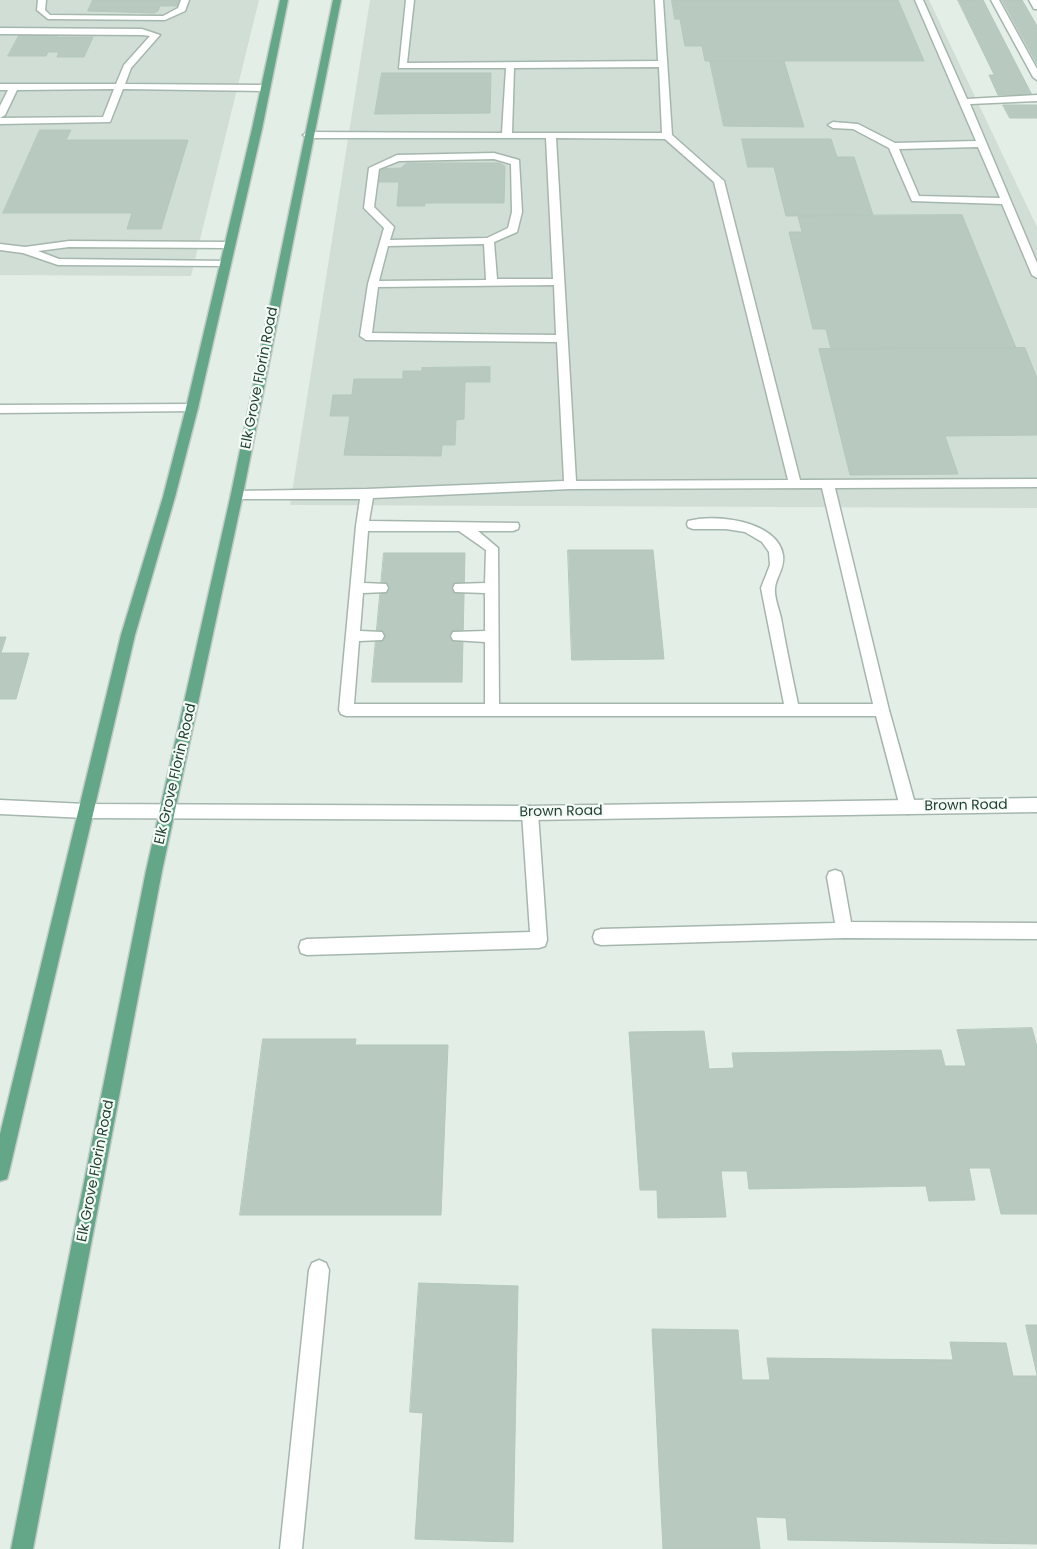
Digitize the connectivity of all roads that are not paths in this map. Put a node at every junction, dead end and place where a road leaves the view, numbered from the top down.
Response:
1 (42, 0) edge
2 (185, 0) edge
3 (284, 0) edge
4 (337, 0) edge
5 (410, 0) edge
6 (659, 0) edge
7 (919, 0) edge
8 (995, 0) edge
9 (1033, 0) edge
10 (1037, 7) edge
11 (0, 31) edge
12 (663, 64) junction
13 (510, 65) junction
14 (1037, 77) edge
15 (120, 86) junction
16 (0, 87) edge
17 (14, 87) junction
18 (265, 88) junction
19 (1037, 98) edge
20 (964, 102) junction
21 (0, 115) edge
22 (0, 121) edge
23 (833, 125) dead end
24 (308, 135) junction
25 (507, 135) junction
26 (552, 136) junction
27 (666, 136) junction
28 (982, 144) junction
29 (893, 146) junction
30 (1006, 201) junction
31 (489, 241) junction
32 (384, 242) junction
33 (230, 245) junction
34 (0, 247) edge
35 (25, 250) junction
36 (225, 263) junction
37 (1037, 275) edge
38 (559, 282) junction
39 (492, 283) junction
40 (373, 284) junction
41 (562, 338) junction
42 (192, 408) junction
43 (0, 409) edge
44 (1037, 483) edge
45 (795, 484) junction
46 (827, 484) junction
47 (570, 485) junction
48 (237, 494) junction
49 (367, 494) junction
50 (693, 524) dead end
51 (362, 526) junction
52 (462, 526) junction
53 (513, 526) dead end
54 (357, 588) junction
55 (381, 588) dead end
56 (460, 588) dead end
57 (492, 588) junction
58 (352, 636) junction
59 (377, 636) dead end
60 (458, 636) dead end
61 (492, 637) junction
62 (492, 710) junction
63 (792, 710) junction
64 (882, 710) junction
65 (1037, 805) edge
66 (0, 807) edge
67 (908, 807) junction
68 (168, 810) junction
69 (86, 811) junction
70 (530, 813) junction
71 (835, 877) dead end
72 (844, 930) junction
73 (1037, 930) edge
74 (601, 937) dead end
75 (307, 947) dead end
76 (0, 1172) edge
77 (319, 1270) dead end
78 (22, 1549) edge
79 (291, 1549) edge

1 - 2 street
3 - 18 main road
4 - 24 main road, Elk Grove Florin Road
5 - 13 street
6 - 12 street
7 - 20 street
8 - 14 street
9 - 10 street
11 - 15 street
12 - 13 street
12 - 27 street
13 - 25 street
15 - 17 street
15 - 18 street
15 - 22 street
16 - 17 street
17 - 21 street
18 - 33 main road
19 - 20 street
20 - 28 street
23 - 29 street
24 - 25 street
24 - 48 main road, Elk Grove Florin Road
25 - 26 street
26 - 27 street
26 - 38 street
27 - 45 street
28 - 29 street
28 - 30 street
29 - 30 street
30 - 37 street
31 - 32 street
31 - 32 street
31 - 39 street
32 - 40 street
33 - 35 street
33 - 36 main road
34 - 35 street
35 - 36 street
36 - 42 main road
38 - 39 street
38 - 41 street
39 - 40 street
40 - 41 street
41 - 47 street
42 - 43 street
42 - 69 main road
44 - 46 street
45 - 46 street
45 - 47 street
46 - 64 street
47 - 49 street
48 - 49 street
48 - 68 main road, Elk Grove Florin Road
49 - 51 street
50 - 63 street
51 - 52 street
51 - 54 street
52 - 53 street
52 - 57 street
54 - 55 street
54 - 58 street
56 - 57 street
57 - 61 street
58 - 59 street
58 - 62 street
60 - 61 street
61 - 62 street
62 - 63 street
63 - 64 street
64 - 67 street
65 - 67 street, Brown Road
66 - 69 street, Brown Road
67 - 70 street, Brown Road
68 - 69 street, Brown Road
68 - 70 street, Brown Road
68 - 78 main road, Elk Grove Florin Road
69 - 76 main road
70 - 75 street
71 - 72 street
72 - 73 street
72 - 74 street
77 - 79 street

